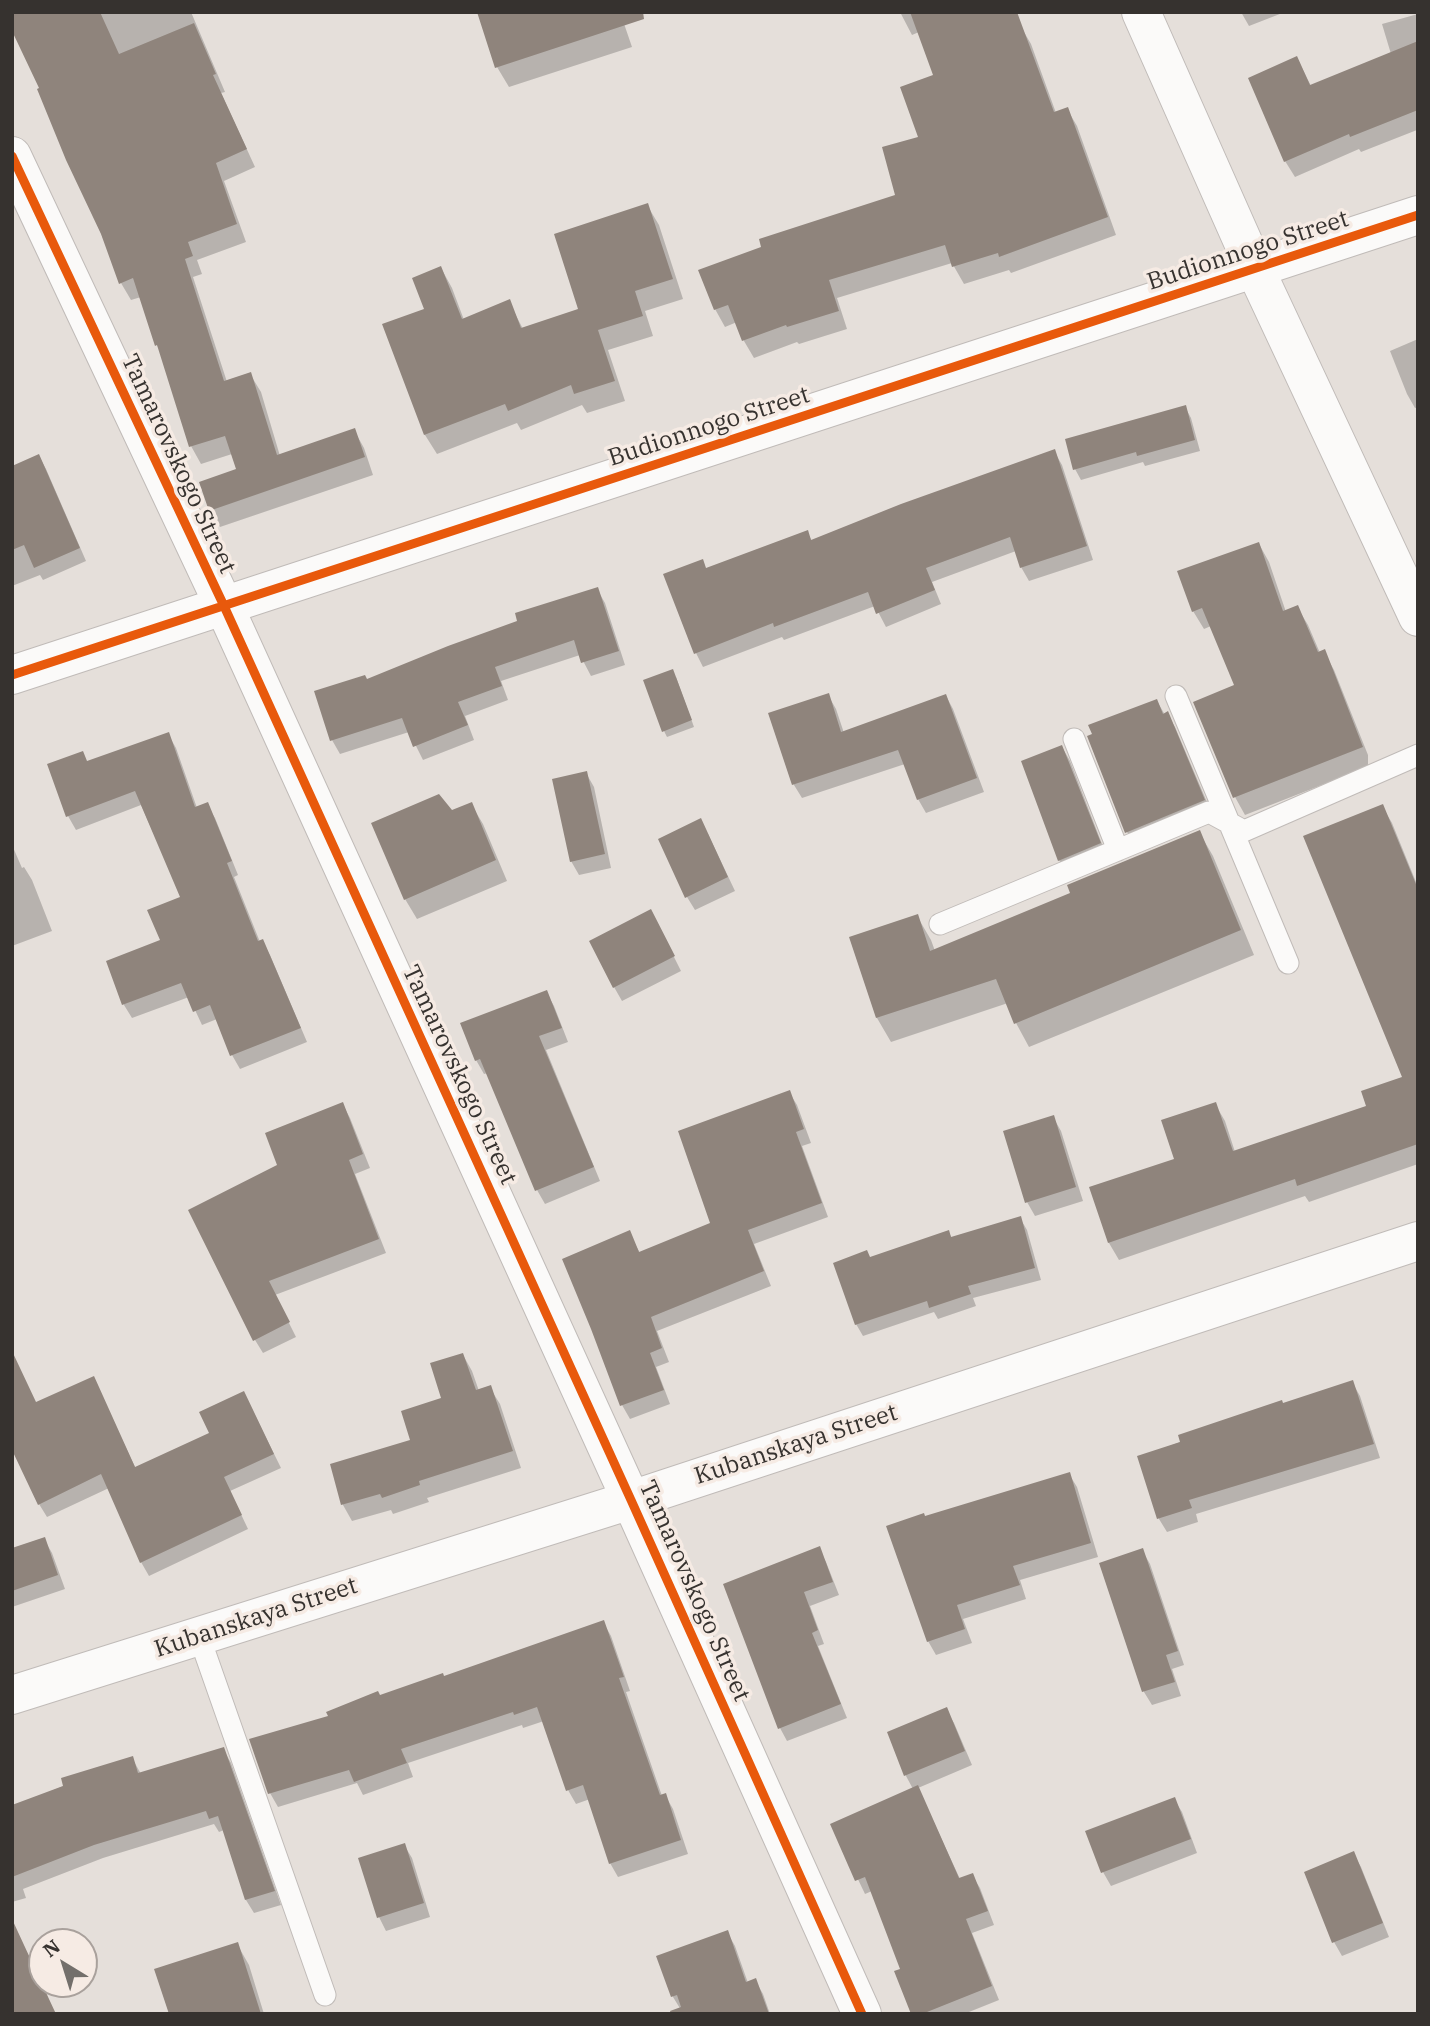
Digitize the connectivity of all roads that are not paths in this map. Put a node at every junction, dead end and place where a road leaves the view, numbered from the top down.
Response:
1 (1141, 12) edge
2 (12, 156) edge
3 (1418, 215) edge
4 (1255, 270) junction
5 (224, 606) junction
6 (1418, 617) edge
7 (12, 675) edge
8 (1176, 696) dead end
9 (1073, 739) dead end
10 (1418, 755) edge
11 (1228, 822) junction
12 (1118, 850) junction
13 (940, 924) dead end
14 (1288, 963) dead end
15 (1418, 1241) edge
16 (631, 1500) junction
17 (199, 1636) junction
18 (12, 1695) edge
19 (325, 1995) dead end
20 (862, 2014) edge

1 - 4 street
2 - 5 street, Tamarovskogo Street
3 - 4 street, Budionnogo Street
4 - 5 street, Budionnogo Street
4 - 6 street
5 - 7 street, Budionnogo Street
5 - 16 street, Tamarovskogo Street
8 - 11 lane
9 - 12 lane
10 - 11 lane
11 - 12 lane
11 - 14 lane
12 - 13 lane
15 - 16 street, Kubanskaya Street
16 - 17 street, Kubanskaya Street
16 - 20 street, Tamarovskogo Street
17 - 18 street, Kubanskaya Street
17 - 19 lane

